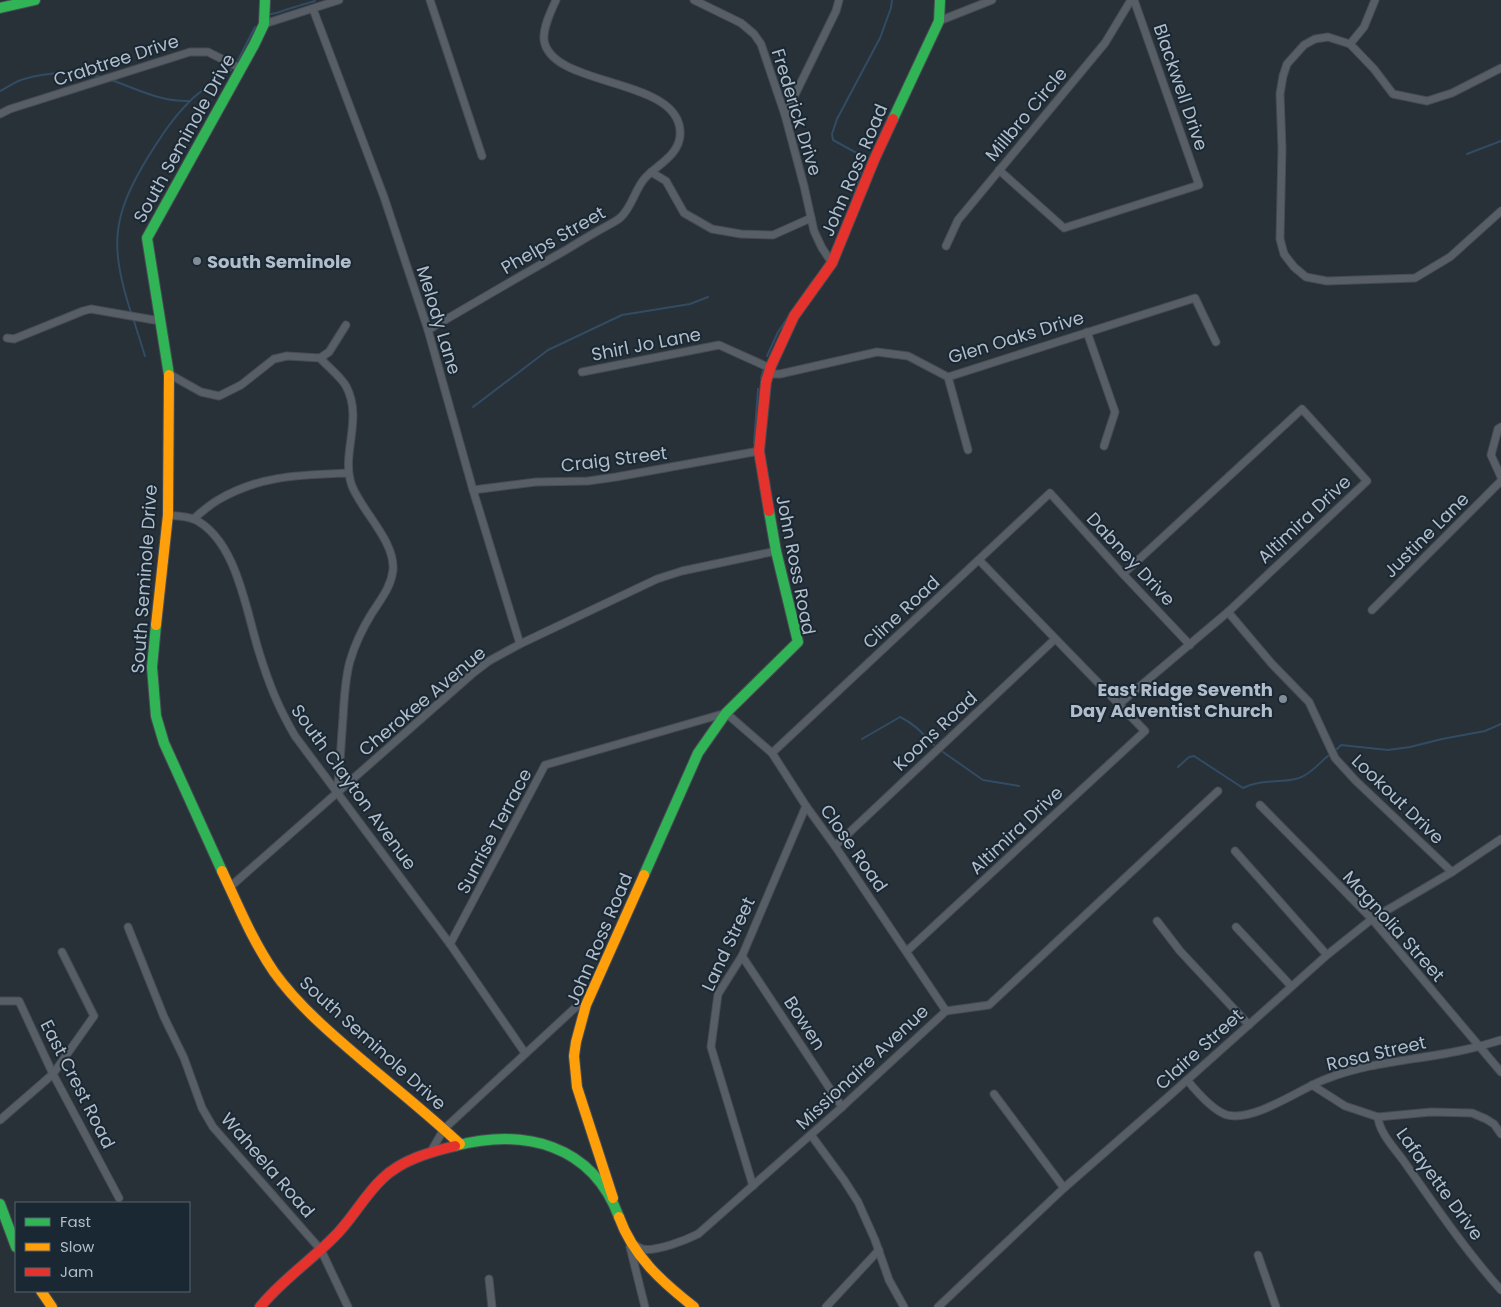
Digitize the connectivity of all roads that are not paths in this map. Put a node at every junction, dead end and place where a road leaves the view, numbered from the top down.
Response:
1 (35, 0) edge
2 (265, 0) edge
3 (339, 0) edge
4 (430, 0) edge
5 (556, 0) edge
6 (694, 0) edge
7 (839, 0) edge
8 (940, 0) edge
9 (992, 0) edge
10 (1132, 0) edge
11 (1375, 0) edge
12 (0, 8) edge
13 (313, 9) junction
14 (939, 21) junction
15 (264, 24) junction
16 (1350, 44) junction
17 (240, 68) junction
18 (1501, 68) edge
19 (0, 114) edge
20 (785, 115) junction
21 (482, 156) dead end
22 (999, 170) junction
23 (651, 172) junction
24 (1501, 211) edge
25 (811, 218) junction
26 (946, 246) dead end
27 (832, 263) junction
28 (160, 321) junction
29 (346, 325) dead end
30 (428, 330) junction
31 (1087, 332) junction
32 (7, 338) dead end
33 (1216, 342) dead end
34 (320, 358) junction
35 (769, 371) junction
36 (582, 372) dead end
37 (169, 374) junction
38 (948, 377) junction
39 (1501, 427) edge
40 (1104, 446) dead end
41 (968, 450) dead end
42 (759, 452) junction
43 (348, 473) junction
44 (1501, 479) edge
45 (472, 490) junction
46 (1050, 493) joint
47 (168, 515) junction
48 (193, 519) junction
49 (776, 551) junction
50 (979, 560) junction
51 (1123, 574) junction
52 (1372, 610) dead end
53 (1228, 612) junction
54 (1055, 639) junction
55 (520, 644) junction
56 (1190, 645) junction
57 (1119, 704) junction
58 (726, 713) junction
59 (772, 753) junction
60 (1218, 791) dead end
61 (337, 793) junction
62 (1260, 805) dead end
63 (806, 806) junction
64 (1501, 839) edge
65 (836, 846) junction
66 (1235, 851) dead end
67 (1452, 872) junction
68 (230, 887) junction
69 (1372, 919) junction
70 (1157, 921) dead end
71 (128, 927) dead end
72 (1236, 927) dead end
73 (450, 944) junction
74 (907, 951) junction
75 (62, 952) dead end
76 (1327, 955) junction
77 (742, 956) junction
78 (1292, 986) junction
79 (0, 1001) edge
80 (586, 1005) junction
81 (946, 1011) junction
82 (1249, 1025) junction
83 (1501, 1040) edge
84 (1479, 1046) junction
85 (525, 1053) junction
86 (1501, 1072) edge
87 (53, 1074) junction
88 (1187, 1080) junction
89 (1312, 1085) junction
90 (994, 1094) dead end
91 (842, 1107) junction
92 (1378, 1117) junction
93 (0, 1120) edge
94 (444, 1129) junction
95 (1501, 1134) edge
96 (811, 1135) junction
97 (460, 1144) junction
98 (430, 1153) junction
99 (753, 1186) junction
100 (1064, 1188) junction
101 (119, 1198) dead end
102 (613, 1198) junction
103 (0, 1204) edge
104 (629, 1241) junction
105 (15, 1244) edge
106 (321, 1250) junction
107 (879, 1250) junction
108 (1258, 1255) dead end
109 (488, 1279) dead end
110 (1501, 1290) edge
111 (42, 1292) edge
112 (52, 1307) edge
113 (260, 1307) edge
114 (348, 1307) edge
115 (492, 1307) edge
116 (645, 1307) edge
117 (694, 1307) edge
118 (826, 1307) edge
119 (904, 1307) edge
120 (938, 1307) edge
121 (1276, 1307) edge

1 - 12 street
2 - 15 street, South Seminole Drive
3 - 13 street
4 - 21 street
5 - 23 street, Phelps Street
6 - 20 street, Frederick Drive
7 - 20 street
8 - 14 street, John Ross Road
9 - 14 street
10 - 22 street, Millbro Circle
10 - 22 street, Blackwell Drive
11 - 16 street
13 - 15 street
13 - 30 street, Melody Lane
14 - 27 street, John Ross Road
15 - 17 street, South Seminole Drive
16 - 18 street
16 - 24 street
17 - 19 street, Crabtree Drive
17 - 28 street, South Seminole Drive
20 - 25 street, Frederick Drive
22 - 26 street, Millbro Circle
23 - 25 street
23 - 30 street, Phelps Street
25 - 27 street, Frederick Drive
27 - 35 street, John Ross Road
28 - 32 street
28 - 37 street, South Seminole Drive
29 - 34 street
30 - 45 street, Melody Lane
31 - 33 street, Glen Oaks Drive
31 - 38 street, Glen Oaks Drive
31 - 40 street
34 - 37 street
34 - 43 street
35 - 36 street, Shirl Jo Lane
35 - 38 street, Glen Oaks Drive
35 - 42 street, John Ross Road
37 - 47 street, South Seminole Drive
38 - 41 street
39 - 44 street
42 - 45 street, Craig Street
42 - 49 street, John Ross Road
43 - 48 street
43 - 61 street
44 - 52 street, Justine Lane
45 - 55 street, Melody Lane
46 - 50 street, Cline Road
46 - 51 street, Dabney Drive
47 - 48 street, South Clayton Avenue
47 - 68 street, South Seminole Drive
48 - 61 street, South Clayton Avenue
49 - 55 street, Cherokee Avenue
49 - 58 street, John Ross Road
50 - 54 street
50 - 59 street, Cline Road
51 - 53 street, Altimira Drive
51 - 56 street, Dabney Drive
53 - 56 street, Altimira Drive
53 - 67 street, Lookout Drive
54 - 57 street
54 - 65 street, Koons Road
55 - 61 street, Cherokee Avenue
56 - 57 street, Altimira Drive
57 - 74 street, Altimira Drive
58 - 59 street, Close Road
58 - 73 street, Sunrise Terrace
58 - 80 street, John Ross Road
59 - 63 street, Close Road
60 - 81 street, Missionaire Avenue
61 - 68 street, Cherokee Avenue
61 - 73 street, South Clayton Avenue
62 - 69 street, Magnolia Street
63 - 65 street, Close Road
63 - 77 street, Land Street
64 - 67 street, Claire Street
65 - 74 street, Close Road
66 - 76 street
67 - 69 street, Claire Street
68 - 94 street, South Seminole Drive
69 - 76 street, Claire Street
69 - 84 street, Magnolia Street
70 - 82 street
71 - 106 street, Waheela Road
72 - 78 street
73 - 85 street, South Clayton Avenue
74 - 81 street, Close Road
75 - 87 street
76 - 78 street, Claire Street
77 - 91 street, Bowen
77 - 99 street, Land Street
78 - 82 street, Claire Street
79 - 87 street, East Crest Road
80 - 85 street
80 - 102 street, John Ross Road
81 - 91 street, Missionaire Avenue
82 - 88 street, Claire Street
83 - 84 street, Rosa Street
84 - 86 street, Magnolia Street
84 - 89 street, Rosa Street
85 - 94 street
87 - 93 street
87 - 101 street, East Crest Road
88 - 89 street, Rosa Street
88 - 100 street, Claire Street
89 - 92 street
90 - 100 street
91 - 96 street, Missionaire Avenue
92 - 95 street
92 - 110 street, Lafayette Drive
94 - 97 street, South Seminole Drive
94 - 98 street
96 - 99 street, Missionaire Avenue
96 - 107 street
97 - 98 street
97 - 102 street
98 - 106 street
99 - 104 street, Missionaire Avenue
100 - 120 street, Claire Street
102 - 104 street
103 - 105 street
104 - 116 street
104 - 117 street
106 - 113 street
106 - 114 street, Waheela Road
107 - 118 street
107 - 119 street
108 - 121 street
109 - 115 street
111 - 112 street

